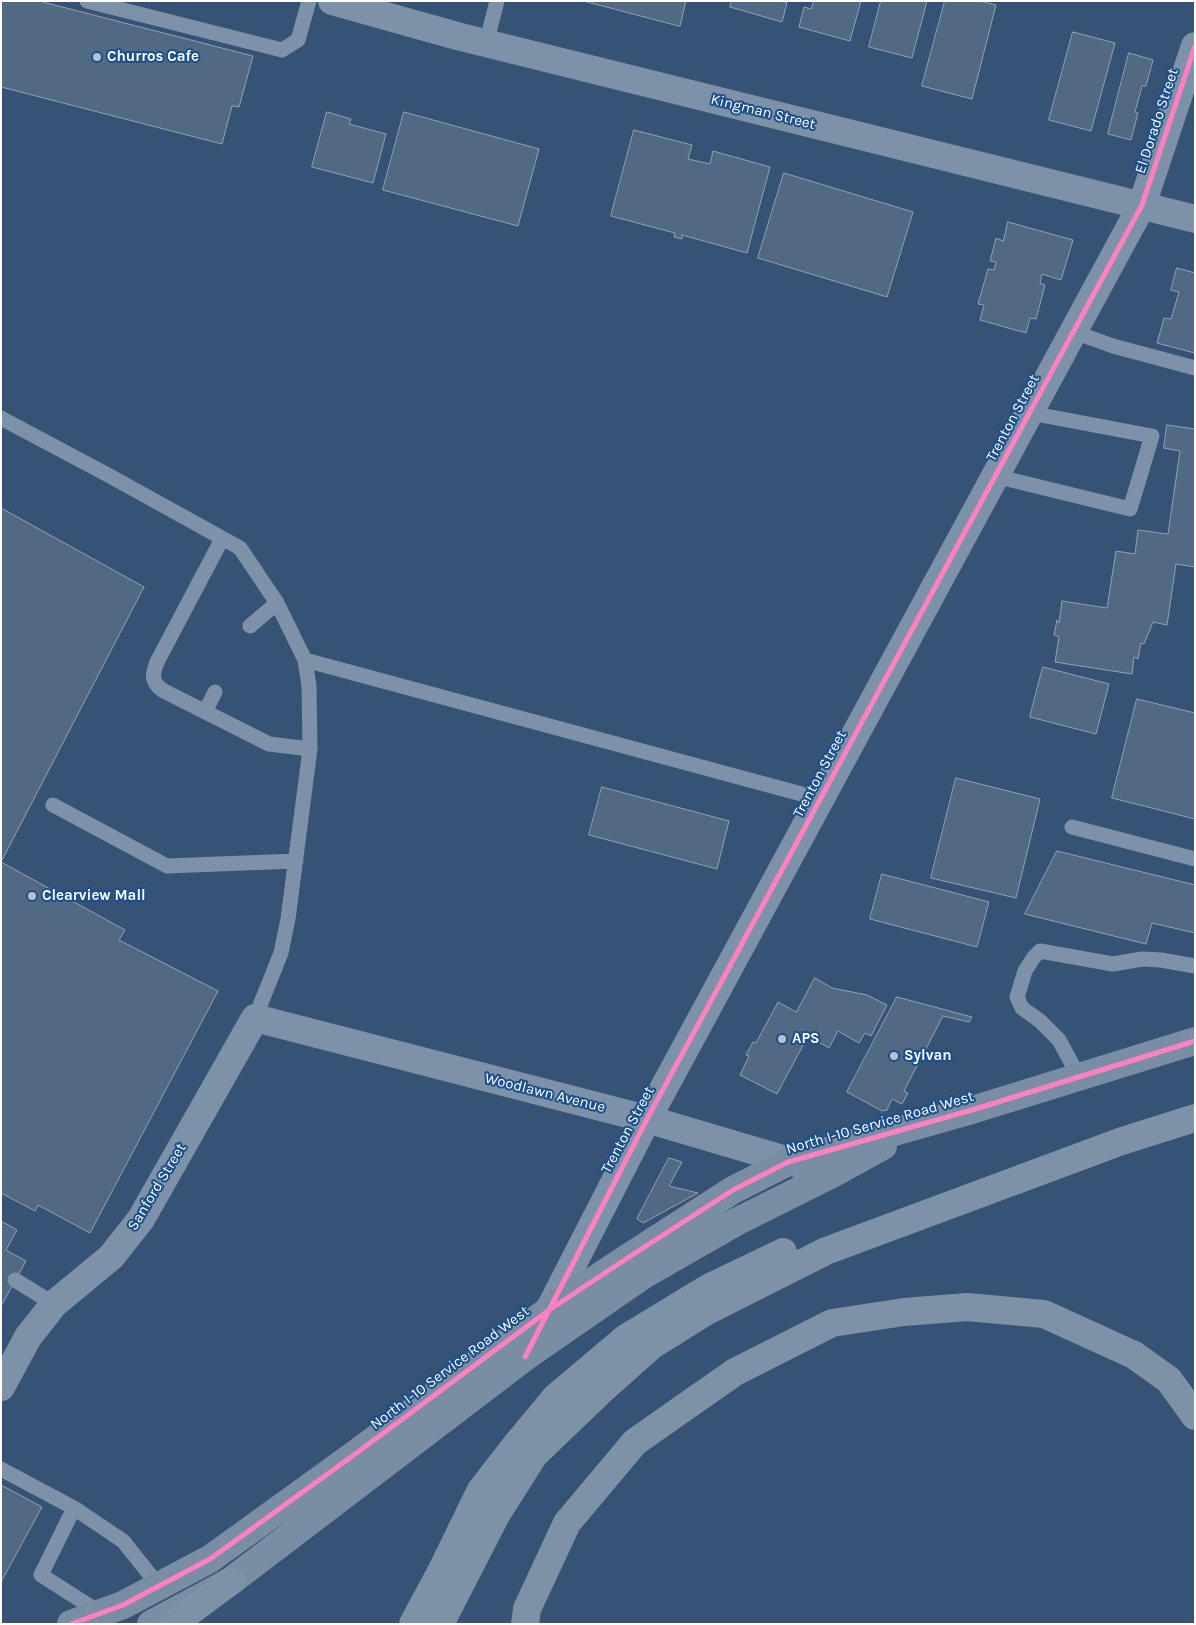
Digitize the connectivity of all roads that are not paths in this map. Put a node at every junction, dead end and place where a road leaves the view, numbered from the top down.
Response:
1 (87, 1) edge
2 (309, 1) edge
3 (332, 1) edge
4 (496, 1) edge
5 (486, 44) junction
6 (1193, 59) edge
7 (1142, 205) junction
8 (1195, 218) edge
9 (1074, 332) junction
10 (1195, 368) edge
11 (1030, 413) junction
12 (1, 418) edge
13 (995, 476) junction
14 (222, 539) junction
15 (277, 602) junction
16 (250, 626) dead end
17 (305, 660) junction
18 (215, 692) dead end
19 (205, 712) junction
20 (310, 749) junction
21 (820, 799) junction
22 (53, 804) dead end
23 (1072, 827) dead end
24 (1195, 859) edge
25 (296, 861) junction
26 (1195, 966) edge
27 (255, 1018) junction
28 (1195, 1041) edge
29 (1079, 1077) junction
30 (1195, 1118) edge
31 (647, 1119) junction
32 (922, 1125) junction
33 (788, 1162) junction
34 (834, 1173) junction
35 (1037, 1173) junction
36 (15, 1280) dead end
37 (54, 1304) junction
38 (549, 1310) junction
39 (525, 1357) junction
40 (1, 1387) edge
41 (1195, 1416) edge
42 (1, 1470) edge
43 (74, 1508) junction
44 (231, 1581) junction
45 (159, 1586) junction
46 (99, 1612) junction
47 (70, 1624) edge
48 (151, 1624) edge
49 (173, 1624) edge
50 (412, 1624) edge
51 (440, 1624) edge
52 (525, 1624) edge

1 - 2 lane
3 - 5 street, Kingman Street
4 - 5 lane
5 - 7 street, Kingman Street
6 - 7 street, El Dorado Street
7 - 8 street, Kingman Street
7 - 9 street, Trenton Street
9 - 10 lane
9 - 11 street, Trenton Street
11 - 13 street, Trenton Street
11 - 13 lane
12 - 14 lane
13 - 21 street, Trenton Street
14 - 15 lane
14 - 19 lane
15 - 16 lane
15 - 17 lane
17 - 20 lane
17 - 21 lane
18 - 19 lane
19 - 20 lane
20 - 25 lane
21 - 31 street, Trenton Street
22 - 25 lane
23 - 24 lane
25 - 27 lane
26 - 29 lane
27 - 31 street, Woodlawn Avenue
27 - 37 street, Sanford Street
28 - 29 street, North I-10 Service Road West
29 - 32 street, North I-10 Service Road West
30 - 35 highway
31 - 33 street, Woodlawn Avenue
31 - 38 street, Trenton Street
32 - 33 street, North I-10 Service Road West
32 - 34 street, North I-10 Service Road West
33 - 34 street, Woodlawn Avenue
33 - 38 street, North I-10 Service Road West
34 - 39 street, North I-10 Service Road West
35 - 50 highway
35 - 51 highway
36 - 37 lane
37 - 40 street, Sanford Street
38 - 39 street, Trenton Street
38 - 45 street, North I-10 Service Road West
39 - 44 street, North I-10 Service Road West
41 - 52 highway
42 - 43 lane
43 - 45 lane
43 - 46 lane
44 - 48 street, North I-10 Service Road West
44 - 49 highway
45 - 46 street, North I-10 Service Road West
46 - 47 street, North I-10 Service Road West

